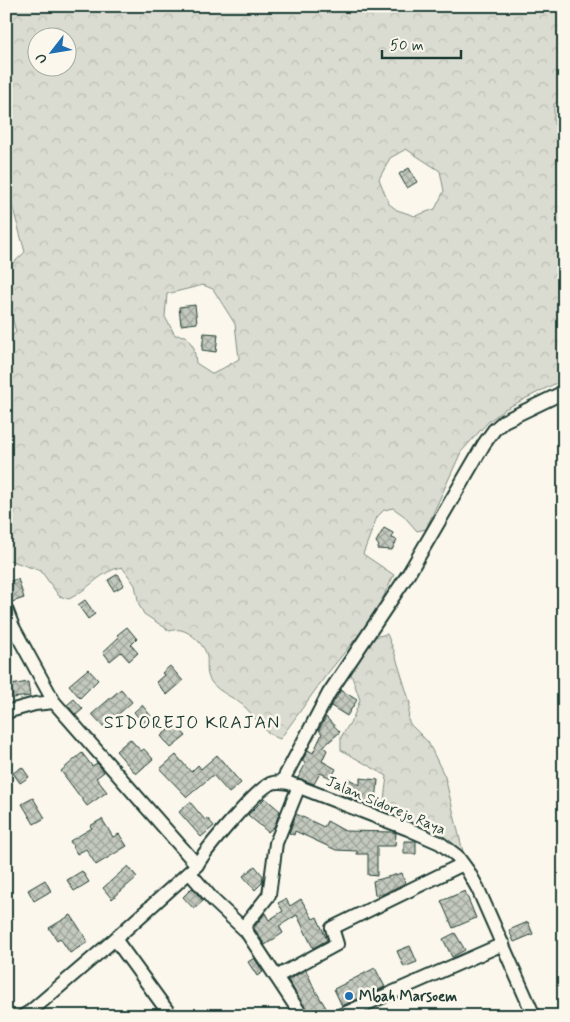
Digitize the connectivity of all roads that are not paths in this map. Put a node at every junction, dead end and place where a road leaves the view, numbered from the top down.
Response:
1 (564, 392) edge
2 (6, 609) edge
3 (54, 702) junction
4 (6, 712) edge
5 (282, 782) junction
6 (299, 786) junction
7 (191, 863) junction
8 (462, 864) junction
9 (243, 928) junction
10 (115, 939) junction
11 (503, 944) junction
12 (276, 977) junction
13 (27, 1013) edge
14 (171, 1016) edge
15 (302, 1016) edge
16 (339, 1016) edge
17 (534, 1016) edge

1 - 5 street
2 - 3 street
3 - 4 street
3 - 7 street
5 - 6 street, Jalan Sidorejo Raya
5 - 7 street
6 - 8 street, Jalan Sidorejo Raya
6 - 9 street
7 - 9 street
7 - 10 street
8 - 11 street, Jalan Sidorejo Raya
8 - 12 street
9 - 12 street
10 - 13 street
10 - 14 street
11 - 16 street
11 - 17 street, Jalan Sidorejo Raya
12 - 15 street

